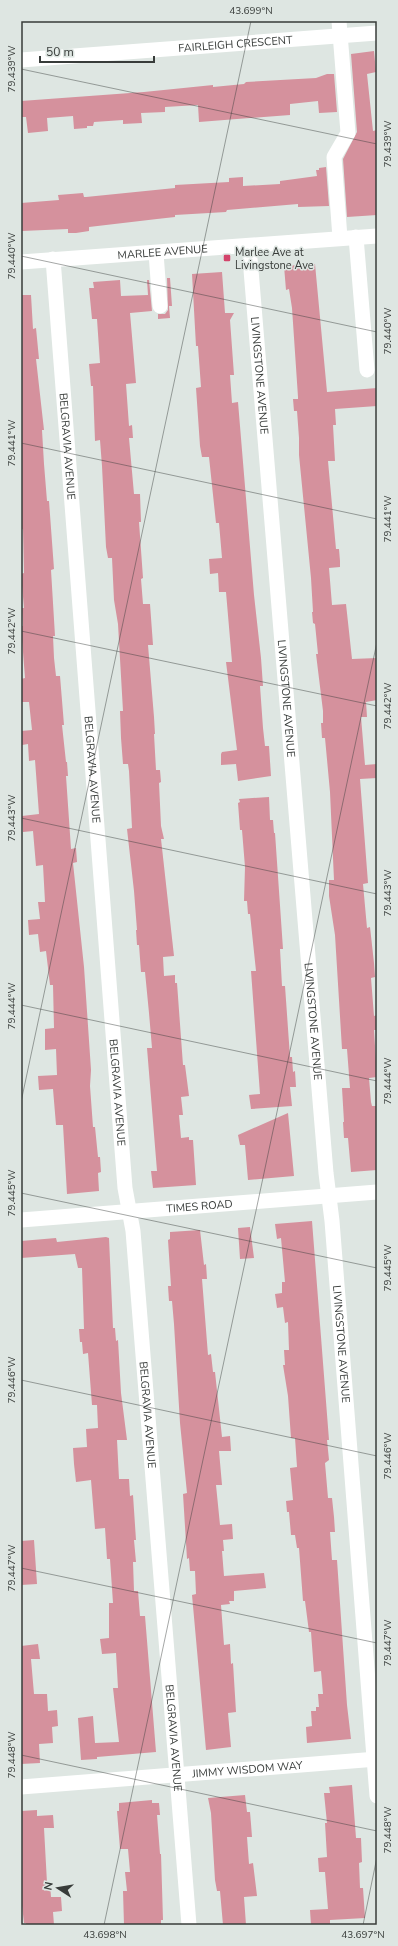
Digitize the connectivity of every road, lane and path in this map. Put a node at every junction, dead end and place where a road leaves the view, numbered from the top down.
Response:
1 (338, 21) edge
2 (377, 33) edge
3 (340, 36) junction
4 (377, 38) edge
5 (21, 60) edge
6 (377, 236) edge
7 (356, 237) junction
8 (340, 238) junction
9 (249, 246) junction
10 (156, 253) junction
11 (53, 260) junction
12 (21, 262) edge
13 (160, 306) dead end
14 (367, 370) dead end
15 (377, 1192) edge
16 (330, 1195) junction
17 (129, 1212) junction
18 (21, 1220) edge
19 (376, 1759) edge
20 (177, 1775) junction
21 (21, 1787) edge
22 (377, 1796) edge
23 (189, 1925) edge

1 - 3 street
2 - 3 street, FAIRLEIGH CRESCENT
2 - 4 street
3 - 5 street, FAIRLEIGH CRESCENT
3 - 8 street
6 - 7 street, MARLEE AVENUE
7 - 8 street, MARLEE AVENUE
7 - 14 street
8 - 9 street, MARLEE AVENUE
9 - 10 street, MARLEE AVENUE
9 - 16 street, LIVINGSTONE AVENUE
10 - 11 street, MARLEE AVENUE
10 - 13 street
11 - 12 street, MARLEE AVENUE
11 - 17 street, BELGRAVIA AVENUE
15 - 16 street, TIMES ROAD
16 - 17 street, TIMES ROAD
16 - 19 street, LIVINGSTONE AVENUE
17 - 18 street, TIMES ROAD
17 - 20 street, BELGRAVIA AVENUE
19 - 20 street, JIMMY WISDOM WAY
19 - 22 street, LIVINGSTONE AVENUE
20 - 21 street, JIMMY WISDOM WAY
20 - 23 street, BELGRAVIA AVENUE

